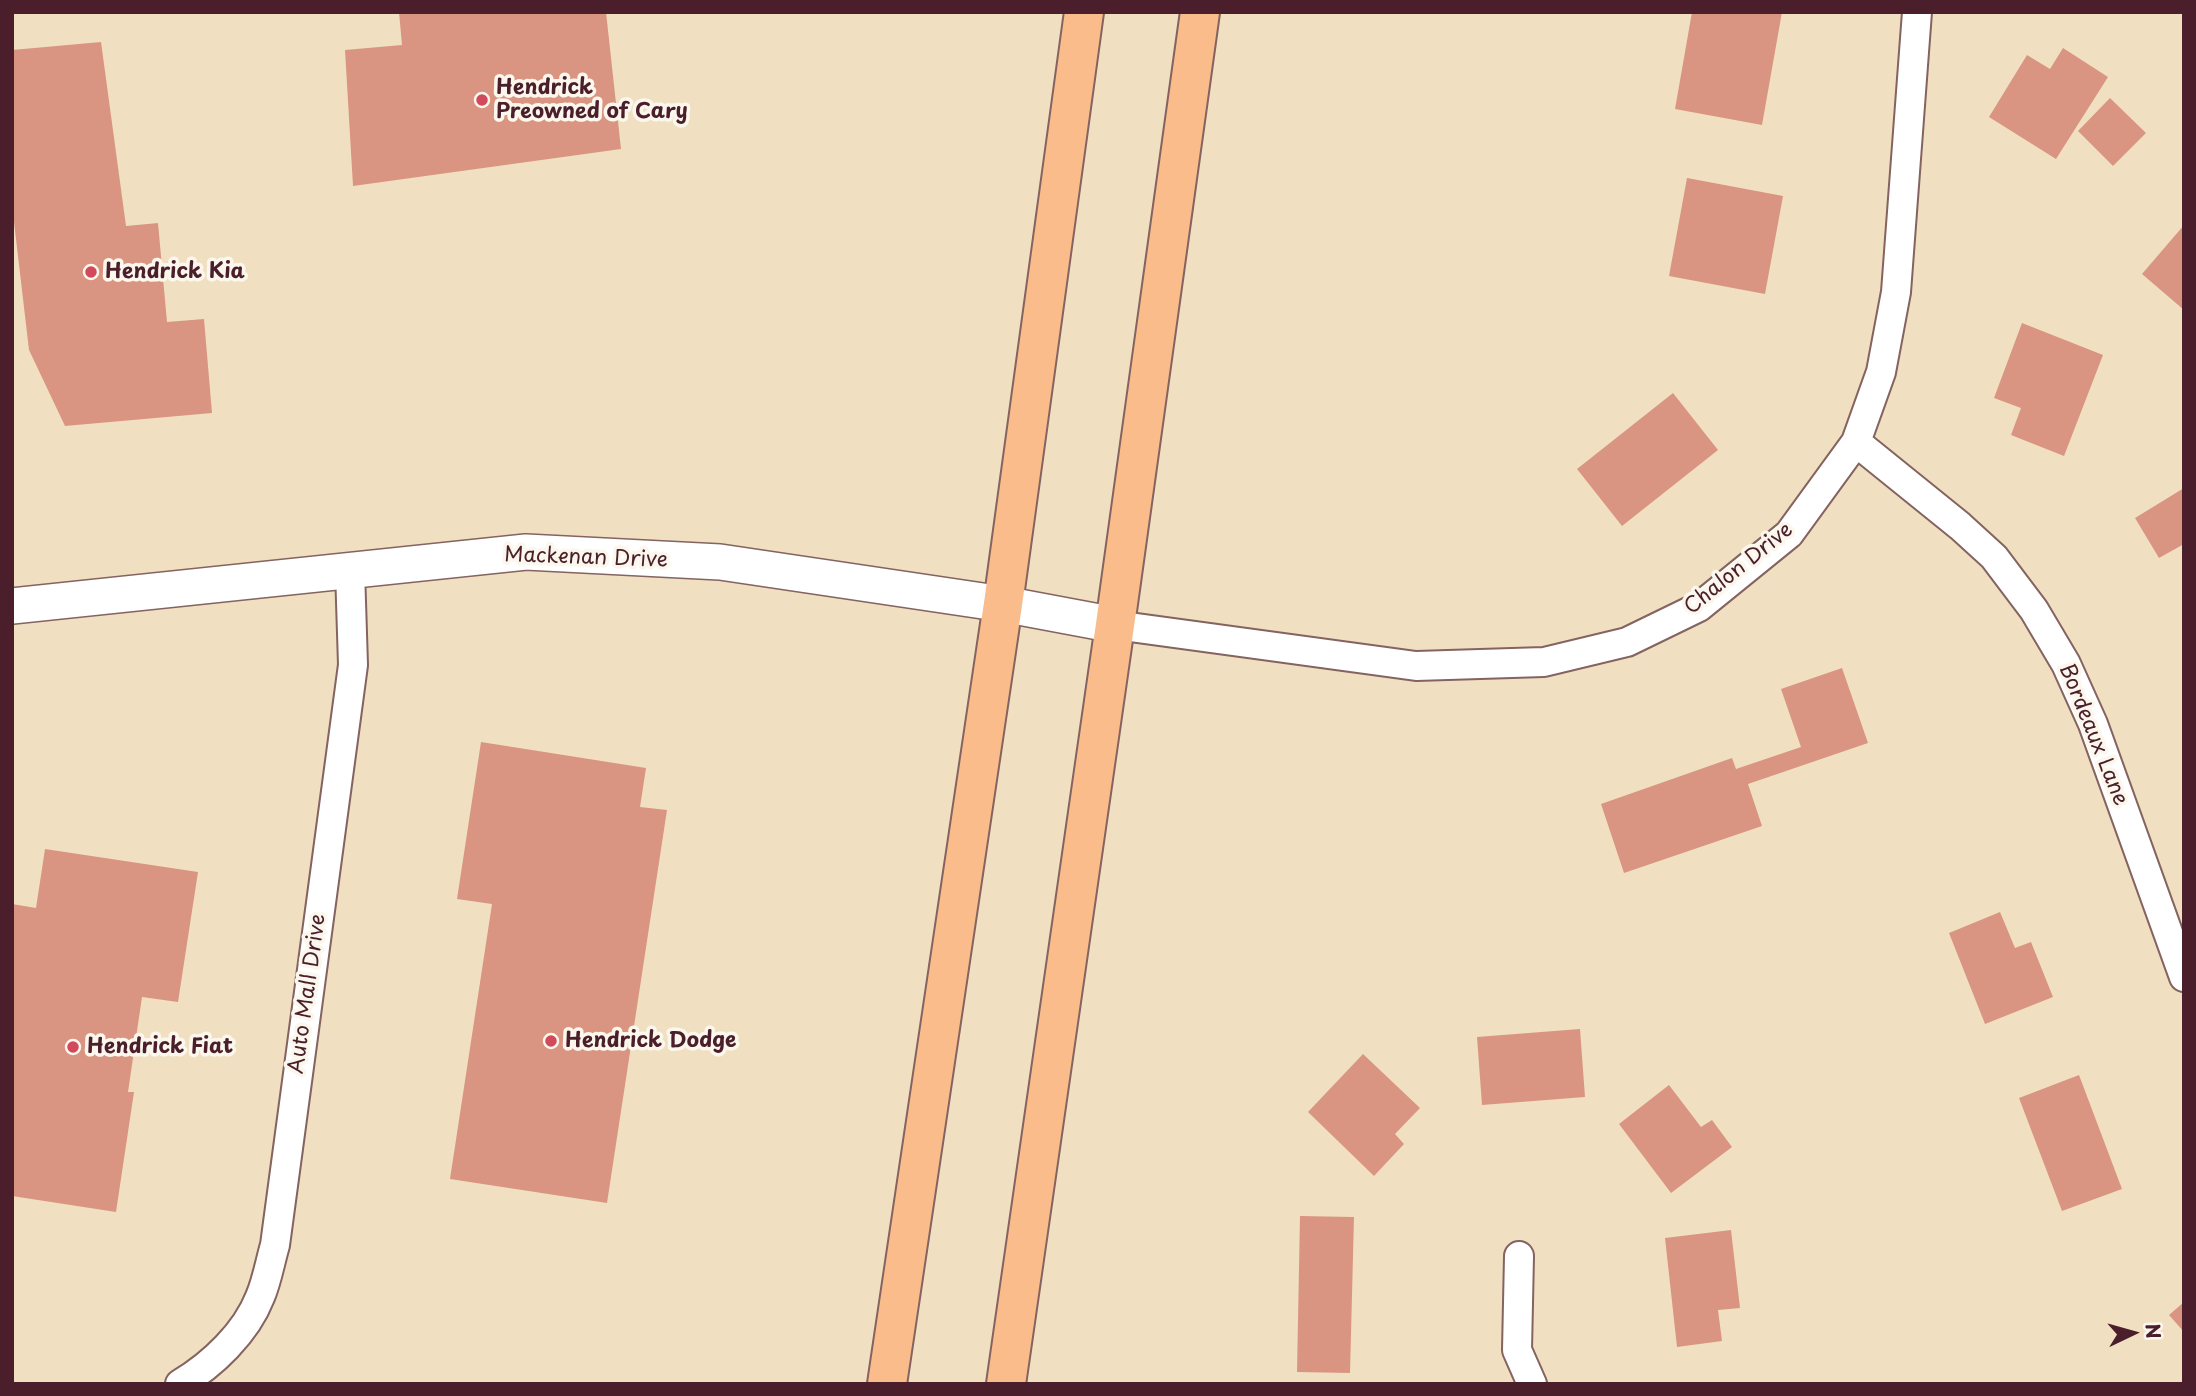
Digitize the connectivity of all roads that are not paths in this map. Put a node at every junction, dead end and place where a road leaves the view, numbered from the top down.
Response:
1 (1084, 12) edge
2 (1200, 12) edge
3 (1917, 12) edge
4 (1856, 442) junction
5 (350, 570) junction
6 (1003, 604) junction
7 (12, 606) edge
8 (1115, 625) junction
9 (2184, 977) edge
10 (1519, 1256) dead end
11 (180, 1384) edge
12 (887, 1384) edge
13 (1006, 1384) edge
14 (1532, 1384) edge

1 - 6 highway
2 - 8 highway
3 - 4 street, Chalon Drive
4 - 8 street, Chalon Drive
4 - 9 street, Bordeaux Lane
5 - 6 street, Mackenan Drive
5 - 7 street, Mackenan Drive
5 - 11 street, Auto Mall Drive
6 - 8 street, Mackenan Drive
6 - 12 highway
8 - 13 highway
10 - 14 street

